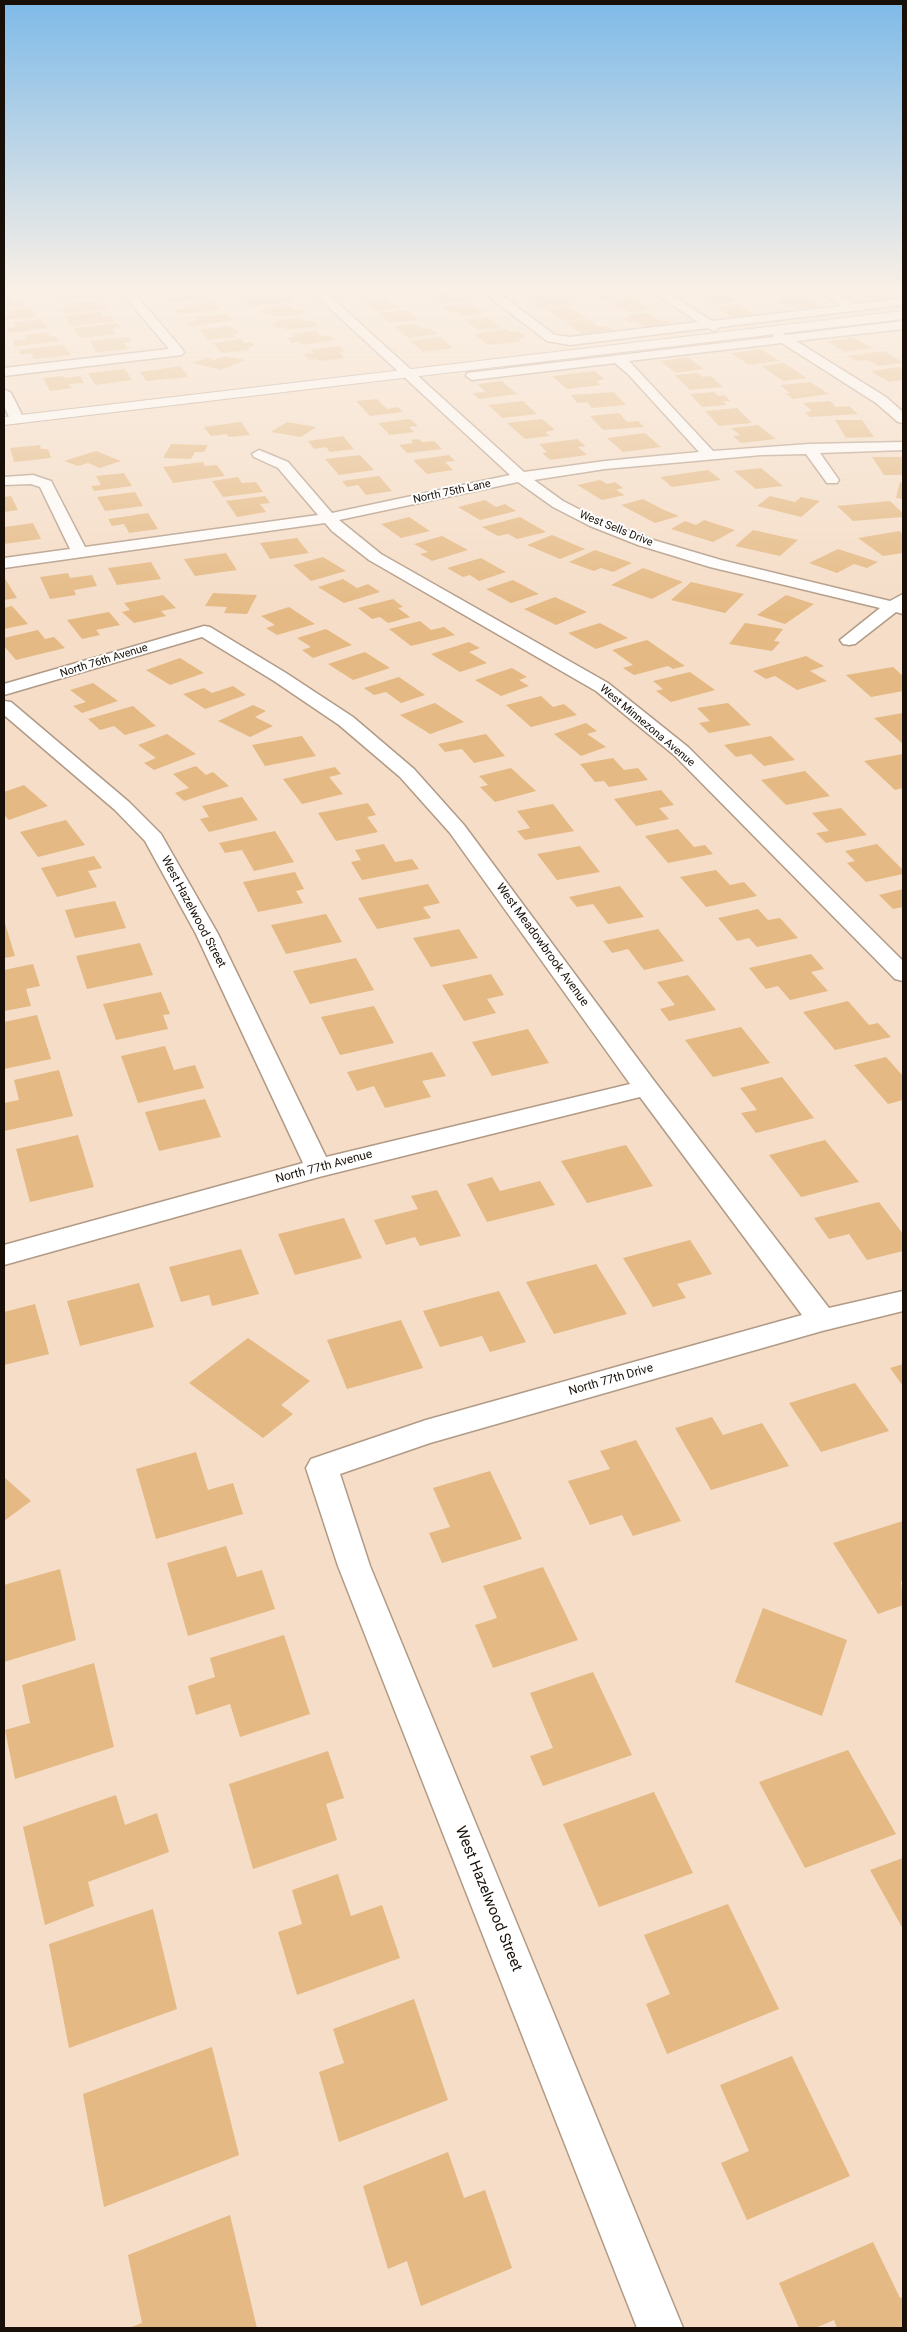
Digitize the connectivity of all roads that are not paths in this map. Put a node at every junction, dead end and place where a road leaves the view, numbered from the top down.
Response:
1 (5, 398) edge
2 (198, 398) edge
3 (434, 398) edge
4 (657, 398) edge
5 (878, 398) edge
6 (903, 419) edge
7 (11, 420) edge
8 (903, 446) edge
9 (809, 448) junction
10 (260, 454) dead end
11 (709, 455) junction
12 (521, 477) junction
13 (832, 480) dead end
14 (4, 481) edge
15 (328, 518) junction
16 (80, 552) junction
17 (4, 563) edge
18 (900, 604) edge
19 (204, 631) joint
20 (849, 640) dead end
21 (4, 690) edge
22 (4, 706) edge
23 (903, 974) edge
24 (646, 1088) junction
25 (318, 1168) junction
26 (4, 1255) edge
27 (903, 1300) edge
28 (822, 1320) junction
29 (322, 1468) joint
30 (660, 2328) edge

1 - 7 street
2 - 7 main road
3 - 12 street, West Sells Drive
4 - 11 street
5 - 6 street
8 - 9 street, North 75th Lane
9 - 11 street, North 75th Lane
9 - 13 street
10 - 15 street, West Minnezona Avenue
11 - 12 street, North 75th Lane
12 - 15 street, North 75th Lane
12 - 18 street, West Sells Drive
14 - 16 street
15 - 16 street, North 75th Lane
15 - 23 street, West Minnezona Avenue
16 - 17 street, North 75th Lane
18 - 20 street
19 - 21 street, North 76th Avenue
19 - 24 street, West Meadowbrook Avenue
22 - 25 street, West Hazelwood Street
24 - 25 street, North 77th Avenue
24 - 28 street, West Meadowbrook Avenue
25 - 26 street, North 77th Avenue
27 - 28 street, North 77th Drive
28 - 29 street, North 77th Drive
29 - 30 street, West Hazelwood Street

